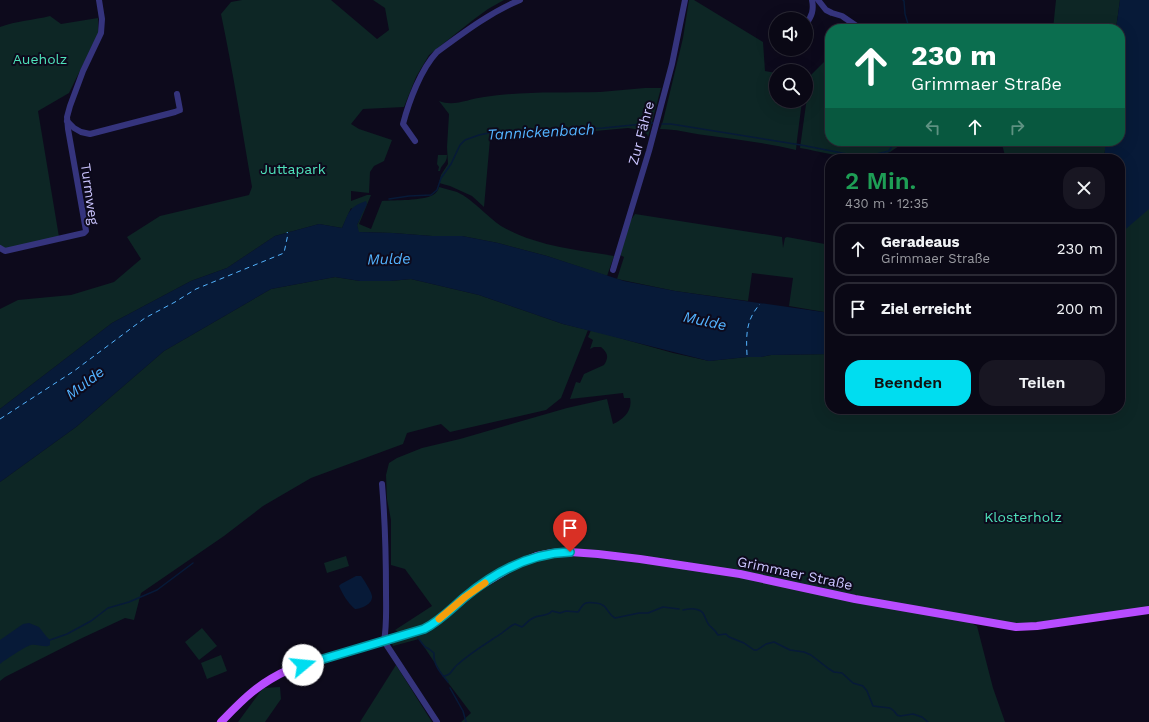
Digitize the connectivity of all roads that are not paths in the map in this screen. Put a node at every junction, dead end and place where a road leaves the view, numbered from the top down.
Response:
1 (99, 0) edge
2 (520, 0) edge
3 (685, 0) edge
4 (812, 0) edge
5 (818, 0) edge
6 (823, 7) junction
7 (814, 8) junction
8 (812, 12) edge
9 (854, 24) edge
10 (177, 94) dead end
11 (67, 121) junction
12 (415, 141) dead end
13 (0, 248) edge
14 (613, 270) dead end
15 (382, 484) dead end
16 (1149, 610) edge
17 (384, 641) junction
18 (221, 722) edge
19 (437, 722) edge

1 - 11 street, Turmweg
2 - 12 street
3 - 14 street, Zur Fähre
4 - 7 street
5 - 6 street
6 - 7 street
6 - 9 street
7 - 8 street
10 - 11 street
11 - 13 street, Turmweg
15 - 17 street
16 - 17 main road, Grimmaer Straße
17 - 18 main road, Grimmaer Straße
17 - 19 street

